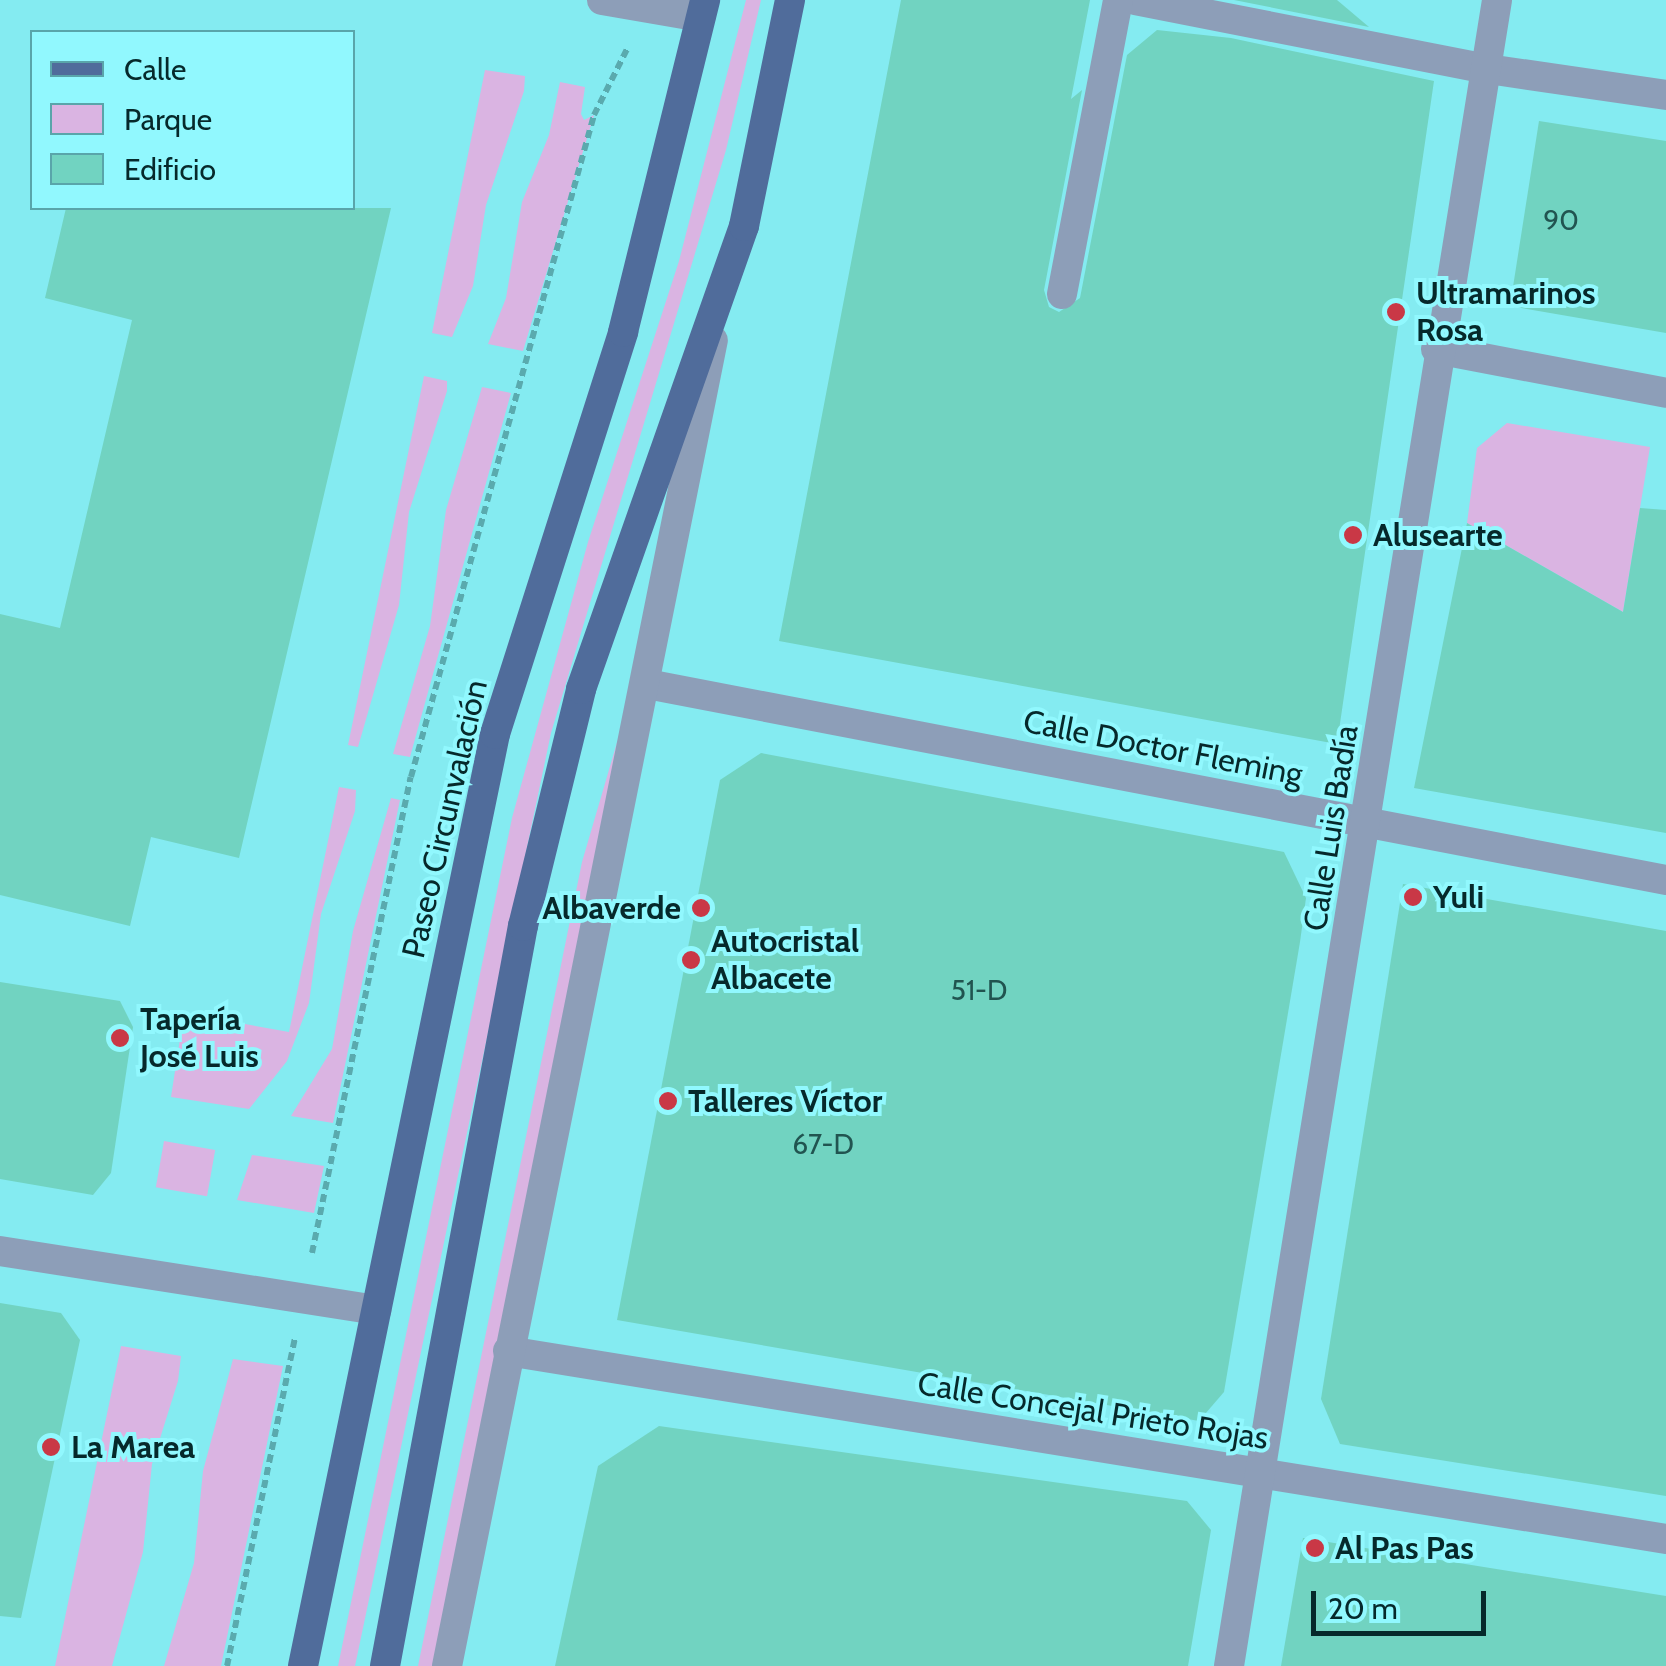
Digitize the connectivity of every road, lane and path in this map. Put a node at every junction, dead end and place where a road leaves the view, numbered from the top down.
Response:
1 (602, 0) edge
2 (790, 0) edge
3 (1118, 0) edge
4 (1135, 0) edge
5 (1497, 0) edge
6 (646, 8) junction
7 (703, 8) edge
8 (1273, 13) edge
9 (1488, 69) junction
10 (1666, 95) edge
11 (744, 226) junction
12 (1062, 294) dead end
13 (1436, 349) junction
14 (1666, 393) edge
15 (647, 684) junction
16 (1369, 823) junction
17 (1666, 880) edge
18 (0, 1251) edge
19 (303, 1298) junction
20 (376, 1310) junction
21 (508, 1351) junction
22 (1259, 1474) junction
23 (1666, 1539) edge
24 (227, 1666) edge
25 (303, 1666) edge
26 (385, 1666) edge
27 (447, 1666) edge
28 (1229, 1666) edge

1 - 6 street
2 - 11 main road
3 - 12 street
4 - 8 street
5 - 9 street, Calle Luis Badía
6 - 7 street
6 - 19 path
7 - 20 main road, Paseo Circunvalación
8 - 9 street
9 - 10 street
9 - 13 street, Calle Luis Badía
11 - 15 street
11 - 26 main road
13 - 14 street
13 - 16 street, Calle Luis Badía
15 - 16 street, Calle Doctor Fleming
15 - 21 street
16 - 17 street, Calle Doctor Fleming
16 - 22 street, Calle Luis Badía
18 - 19 street
19 - 20 street
19 - 24 path
20 - 25 main road, Paseo Circunvalación
21 - 22 street, Calle Concejal Prieto Rojas
21 - 27 street
22 - 23 street, Calle Concejal Prieto Rojas
22 - 28 street, Calle Luis Badía

